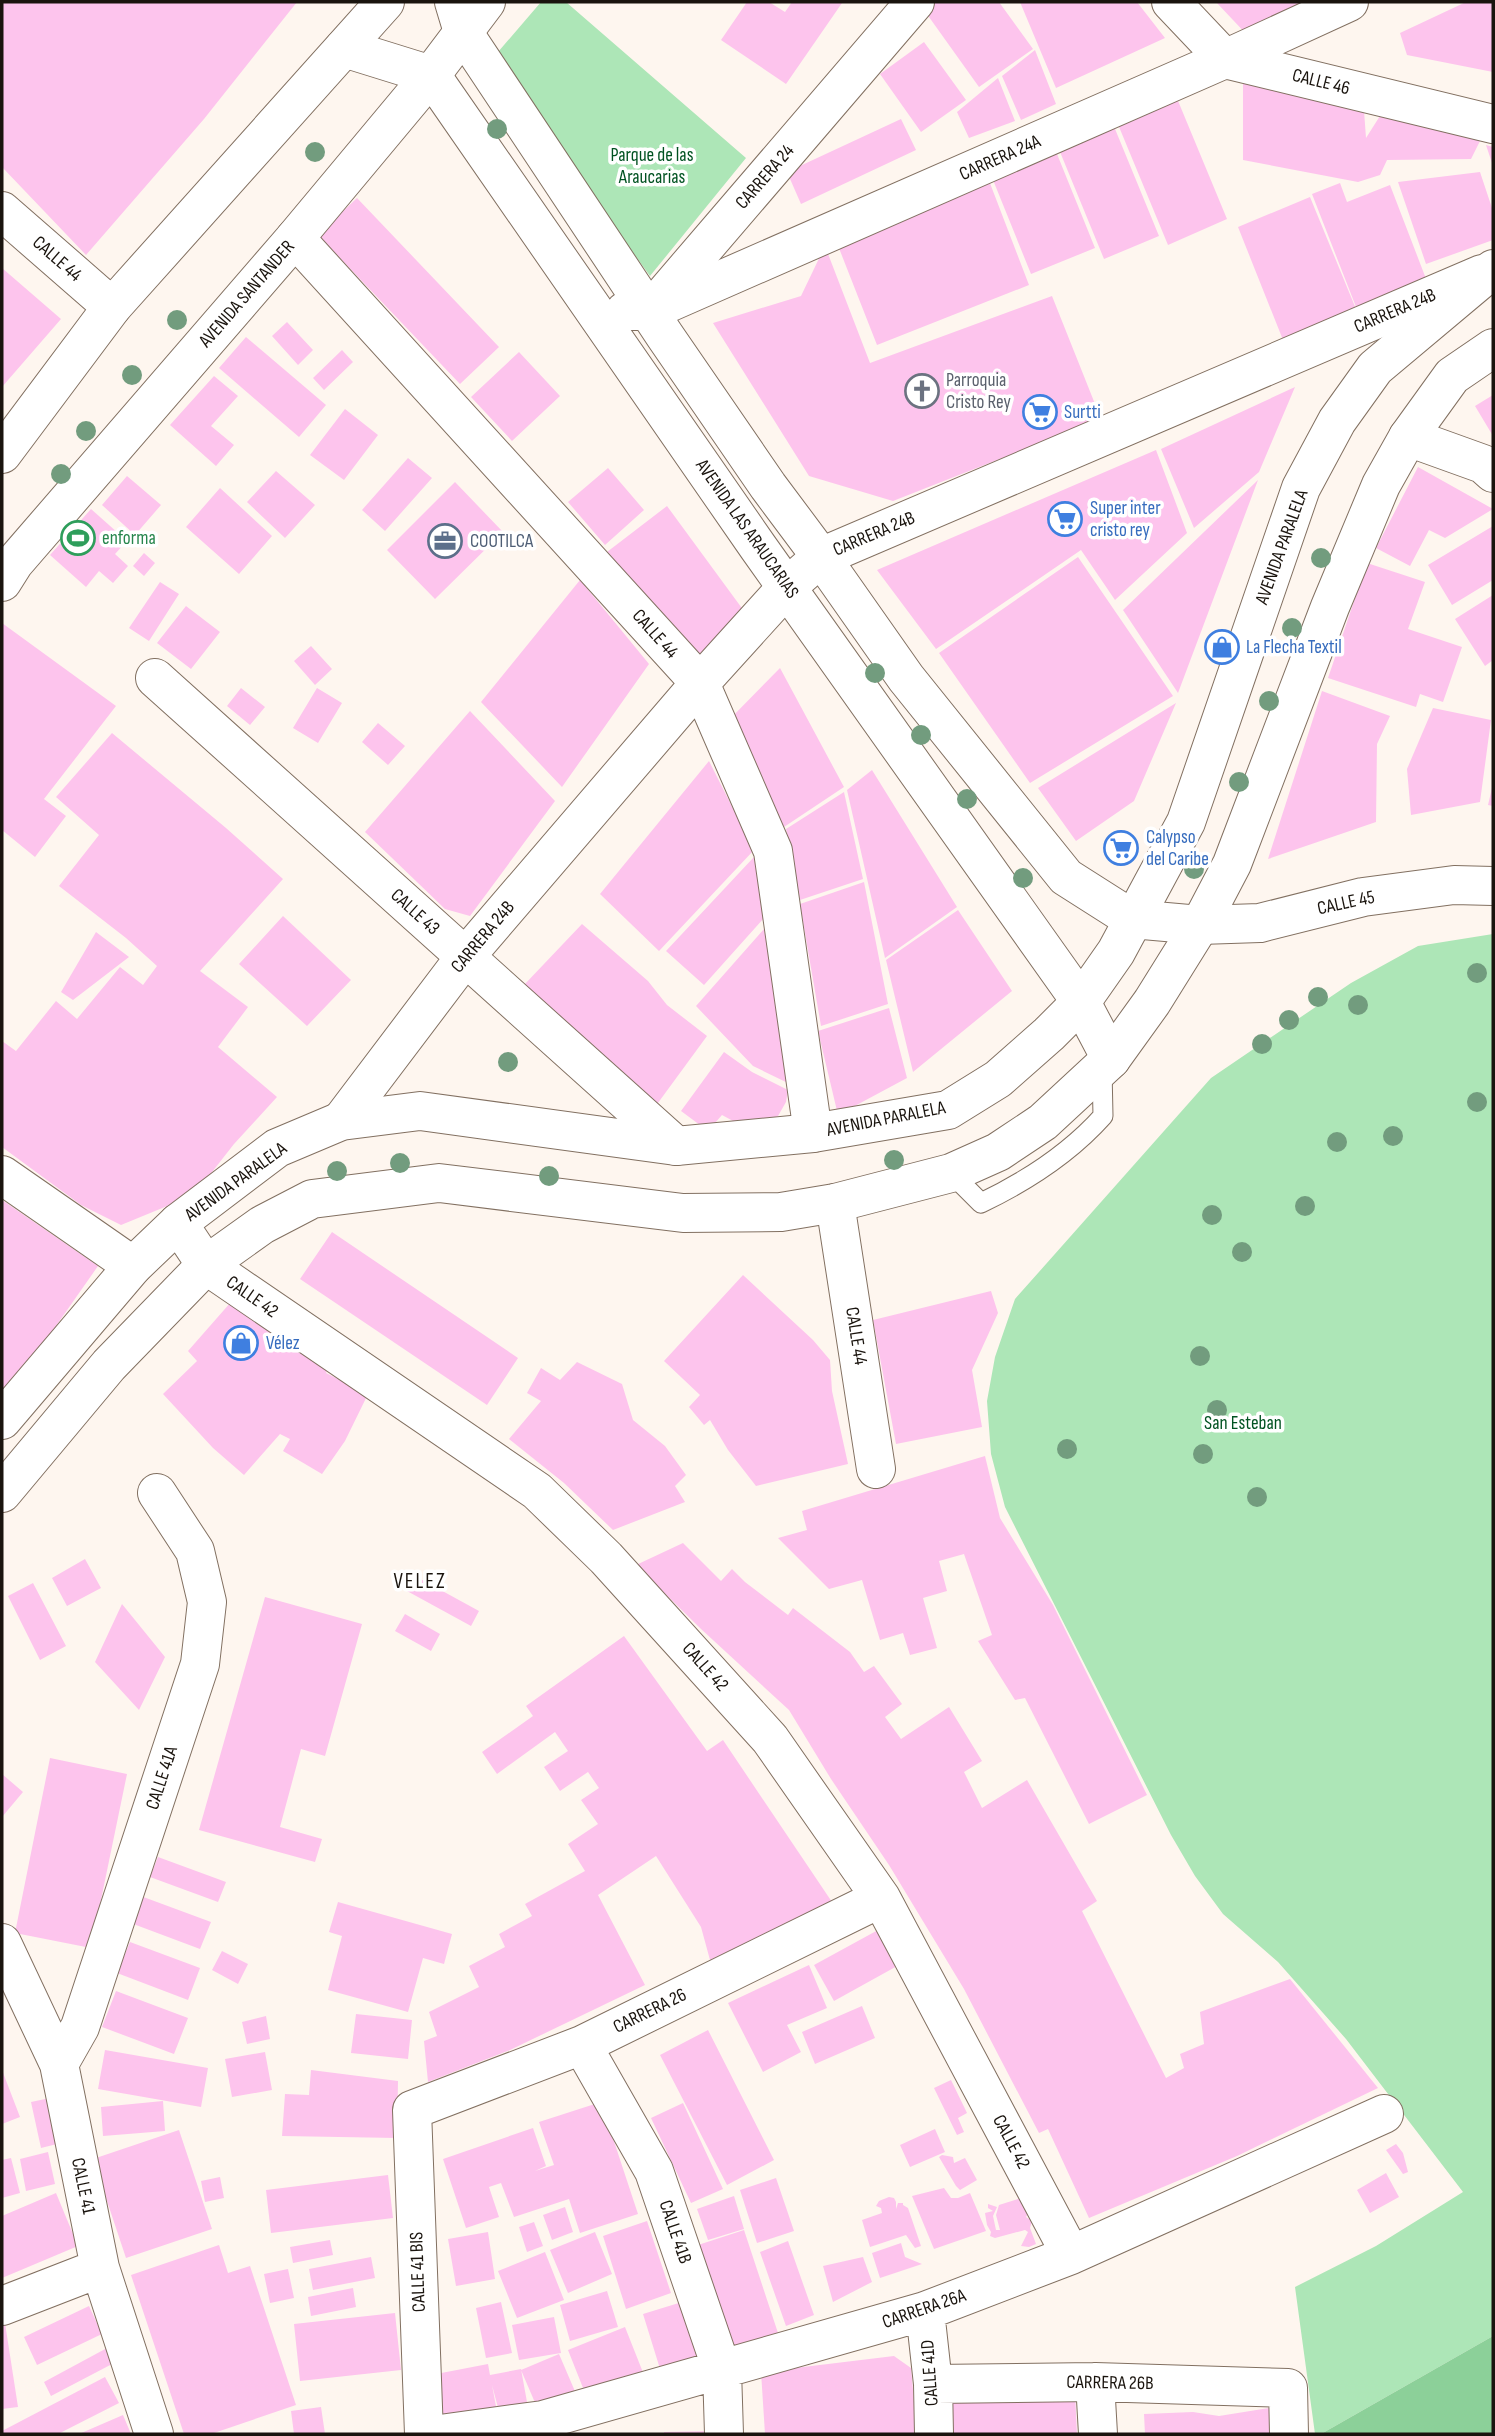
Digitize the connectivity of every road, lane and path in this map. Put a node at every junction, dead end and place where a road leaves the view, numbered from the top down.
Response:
1 (386, 2) edge
2 (486, 2) edge
3 (915, 2) edge
4 (1171, 2) edge
5 (1349, 2) edge
6 (459, 17) edge
7 (344, 48) junction
8 (1225, 59) junction
9 (431, 75) junction
10 (1493, 124) edge
11 (2, 211) edge
12 (295, 238) junction
13 (1493, 269) edge
14 (111, 307) junction
15 (650, 311) junction
16 (596, 312) junction
17 (1493, 348) edge
18 (1408, 437) junction
19 (2, 454) edge
20 (1493, 473) edge
21 (821, 557) junction
22 (2, 582) edge
23 (787, 587) junction
24 (155, 678) dead end
25 (700, 683) junction
26 (1493, 886) edge
27 (1132, 919) junction
28 (1200, 925) junction
29 (465, 957) junction
30 (1080, 1002) junction
31 (1106, 1064) junction
32 (341, 1122) junction
33 (813, 1133) junction
34 (676, 1146) junction
35 (2, 1175) edge
36 (835, 1203) junction
37 (178, 1223) junction
38 (206, 1265) junction
39 (133, 1266) junction
40 (2, 1420) edge
41 (876, 1469) dead end
42 (2, 1493) edge
43 (156, 1493) dead end
44 (881, 1898) junction
45 (2, 1943) edge
46 (582, 2045) junction
47 (59, 2064) junction
48 (412, 2110) joint
49 (1384, 2114) dead end
50 (1071, 2255) junction
51 (100, 2268) junction
52 (2, 2306) edge
53 (926, 2311) junction
54 (722, 2370) junction
55 (1095, 2382) junction
56 (933, 2384) junction
57 (543, 2427) edge
58 (154, 2434) edge
59 (424, 2434) edge
60 (440, 2434) edge
61 (724, 2434) edge
62 (934, 2434) edge
63 (1098, 2434) edge
64 (1289, 2434) edge

1 - 7 street
2 - 6 street, AVENIDA SANTANDER
3 - 15 street, CARRERA 24
4 - 8 street
5 - 8 street, CARRERA 24A
6 - 9 street, AVENIDA SANTANDER
6 - 15 street
7 - 9 street
7 - 14 street
8 - 10 street, CALLE 46
8 - 15 street, CARRERA 24A
9 - 12 street, AVENIDA SANTANDER
9 - 16 street, AVENIDA LAS ARAUCARIAS
11 - 14 street, CALLE 44
12 - 22 street, AVENIDA SANTANDER
12 - 25 street, CALLE 44
13 - 21 street, CARRERA 24B
13 - 27 street, AVENIDA PARALELA
14 - 19 street
15 - 16 street
15 - 21 street
16 - 23 street, AVENIDA LAS ARAUCARIAS
17 - 18 street
18 - 20 street
18 - 28 street
21 - 23 street, CARRERA 24B
21 - 27 street
23 - 25 street, CARRERA 24B
23 - 30 street, AVENIDA LAS ARAUCARIAS
24 - 29 street, CALLE 43
25 - 29 street, CARRERA 24B
25 - 33 street, CALLE 44
26 - 28 street, CALLE 45
27 - 28 street
27 - 30 street, AVENIDA PARALELA
28 - 31 street
29 - 32 street, CARRERA 24B
29 - 34 street, CALLE 43
30 - 31 street, AVENIDA LAS ARAUCARIAS
30 - 33 street, AVENIDA PARALELA
31 - 36 street
32 - 34 street, AVENIDA PARALELA
32 - 37 street, AVENIDA PARALELA
33 - 34 street, AVENIDA PARALELA
35 - 39 street
36 - 38 street
36 - 41 street, CALLE 44
37 - 38 street, CALLE 42
37 - 39 street, AVENIDA PARALELA
38 - 42 street
38 - 44 street, CALLE 42
39 - 40 street, AVENIDA PARALELA
43 - 47 street, CALLE 41A
44 - 46 street, CARRERA 26
44 - 50 street, CALLE 42
45 - 47 street, CALLE 41
46 - 48 street, CARRERA 26
46 - 54 street, CALLE 41B
47 - 51 street, CALLE 41
48 - 59 street, CALLE 41 BIS
49 - 50 street, CARRERA 26A
50 - 53 street, CARRERA 26A
51 - 52 street
51 - 58 street, CALLE 41
53 - 54 street, CARRERA 26A
53 - 56 street, CALLE 41D
54 - 57 street, CARRERA 26A
54 - 61 street, CALLE 41B
55 - 56 street, CARRERA 26B
55 - 63 street
55 - 64 street, CARRERA 26B
56 - 62 street, CALLE 41D
57 - 60 street, CARRERA 26A

